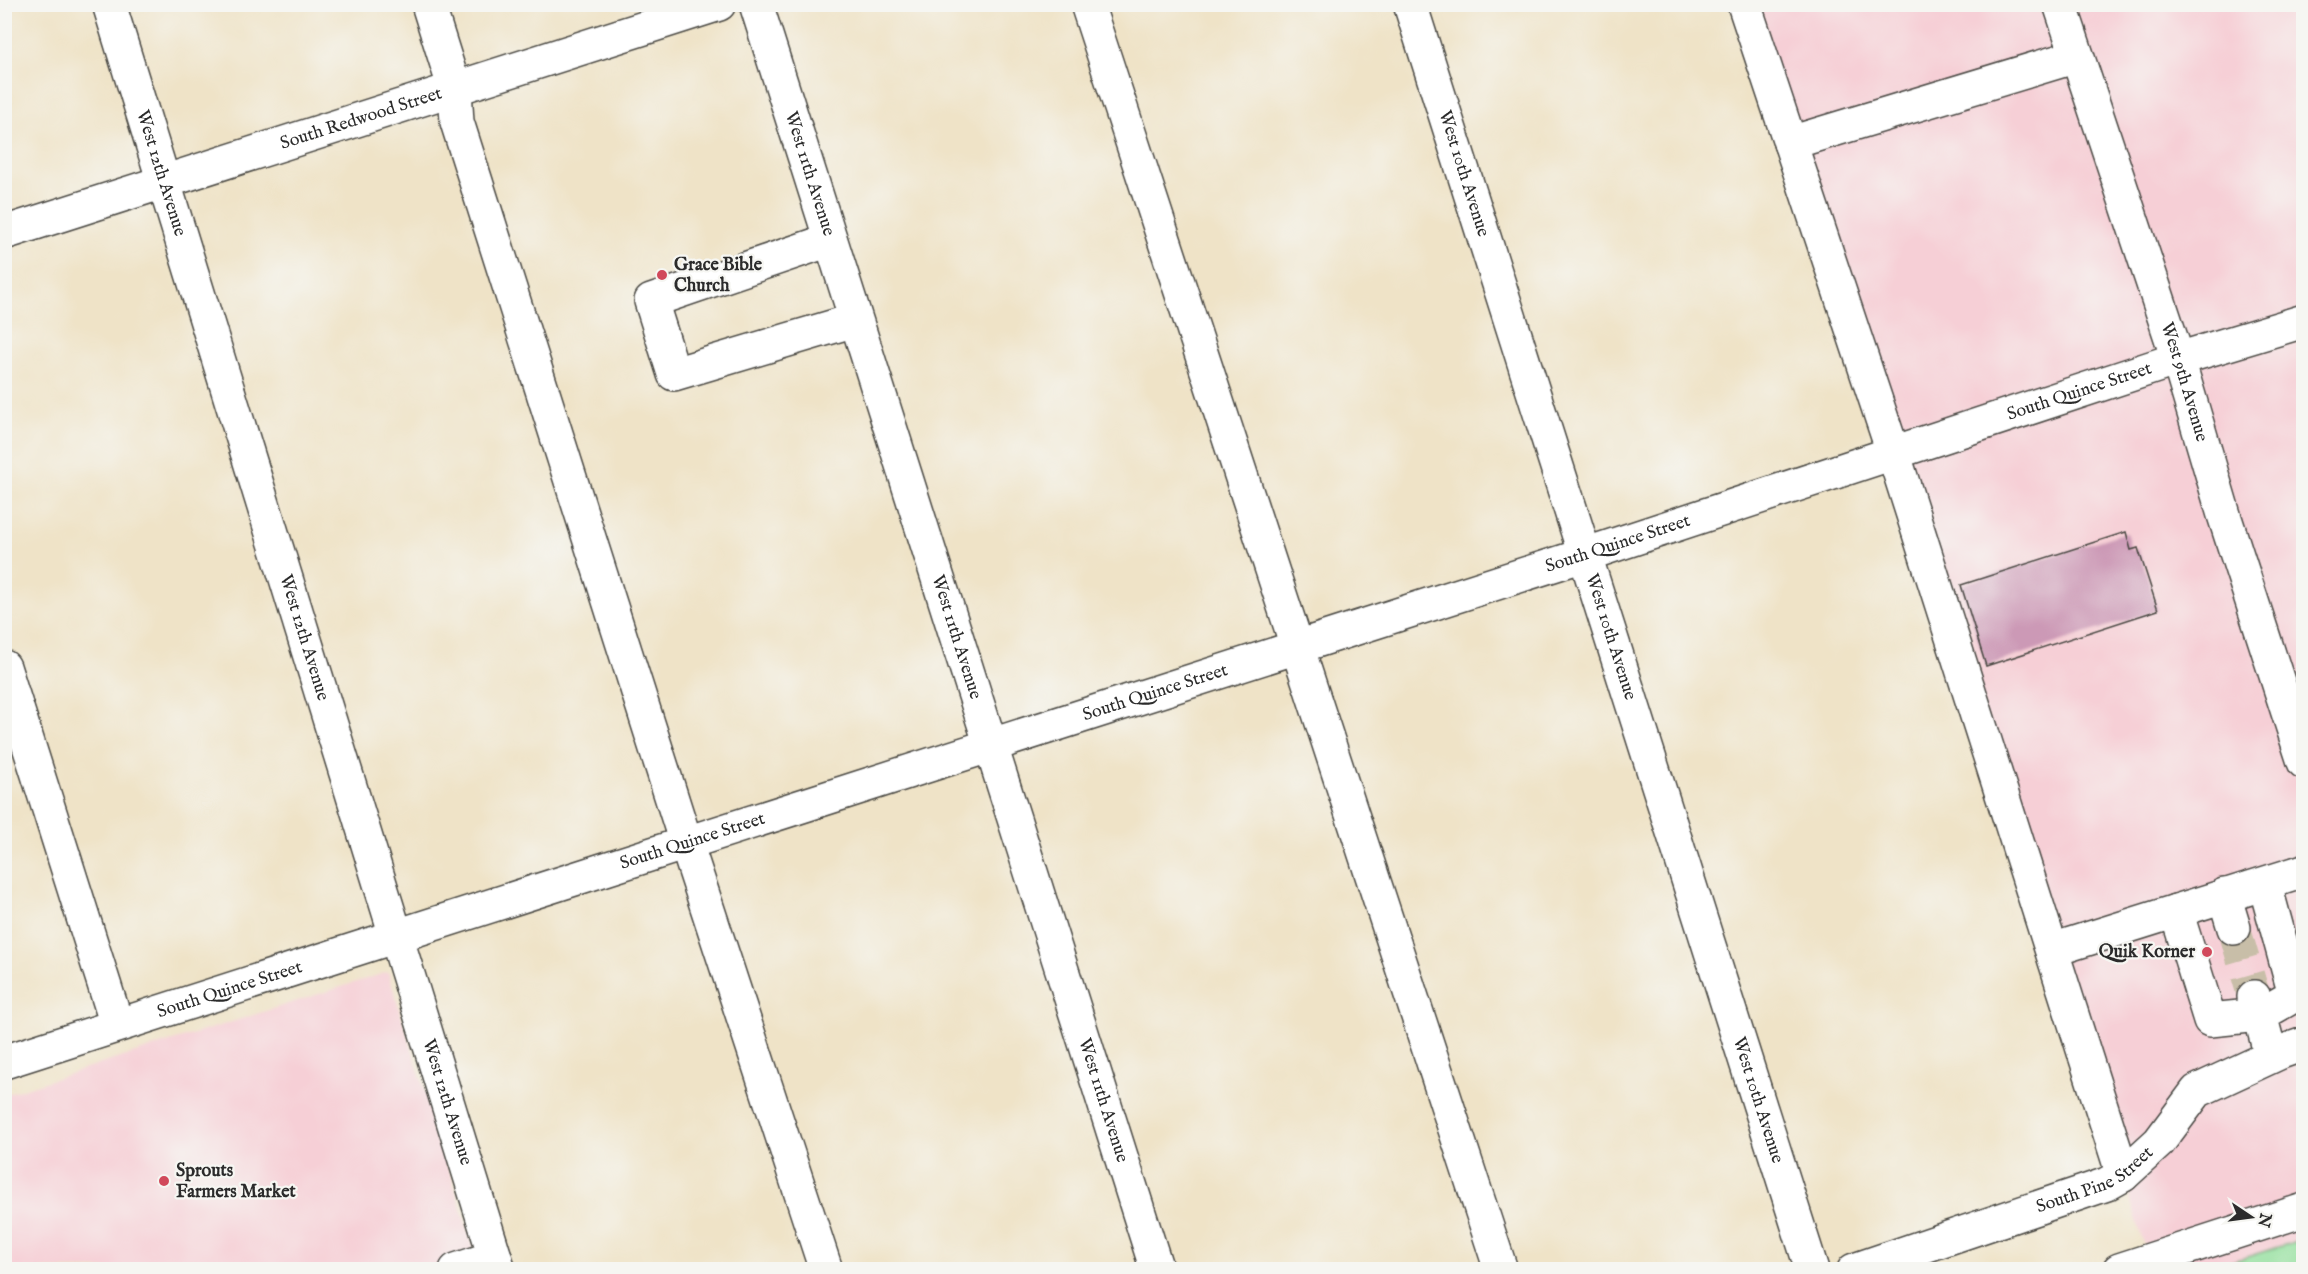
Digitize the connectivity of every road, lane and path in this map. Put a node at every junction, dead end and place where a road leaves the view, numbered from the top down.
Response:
1 (109, 4) edge
2 (428, 4) edge
3 (719, 4) edge
4 (756, 4) edge
5 (1087, 4) edge
6 (1410, 4) edge
7 (1744, 4) edge
8 (2060, 4) edge
9 (2077, 56) junction
10 (455, 90) junction
11 (1790, 142) junction
12 (166, 183) junction
13 (4, 232) edge
14 (830, 240) junction
15 (855, 320) junction
16 (2304, 321) edge
17 (2178, 359) junction
18 (1894, 455) junction
19 (1584, 555) junction
20 (1296, 646) junction
21 (4, 667) edge
22 (990, 746) junction
23 (2304, 762) edge
24 (686, 843) junction
25 (2304, 871) edge
26 (2265, 885) junction
27 (2224, 895) junction
28 (2176, 911) junction
29 (2234, 928) tunnel mouth
30 (396, 935) junction
31 (2052, 950) junction
32 (2294, 955) edge
33 (2257, 1006) junction
34 (117, 1025) junction
35 (2304, 1044) edge
36 (2271, 1056) junction
37 (4, 1062) edge
38 (2123, 1175) junction
39 (2304, 1210) edge
40 (497, 1263) edge
41 (456, 1269) edge
42 (826, 1269) edge
43 (1157, 1269) edge
44 (1501, 1269) edge
45 (1812, 1269) edge
46 (1854, 1269) edge
47 (2119, 1269) edge

1 - 12 main road, West 12th Avenue
2 - 10 main road
3 - 10 main road, South Redwood Street
4 - 14 main road, West 11th Avenue
5 - 20 main road
6 - 19 main road, West 10th Avenue
7 - 11 main road
8 - 9 main road, West 9th Avenue
9 - 11 main road
9 - 17 main road, West 9th Avenue
10 - 12 main road, South Redwood Street
10 - 24 main road
11 - 18 main road
12 - 13 main road, South Redwood Street
12 - 30 main road, West 12th Avenue
14 - 15 main road, West 11th Avenue
14 - 15 main road
15 - 22 main road, West 11th Avenue
16 - 17 main road, South Quince Street
17 - 18 main road, South Quince Street
17 - 23 main road, West 9th Avenue
18 - 19 main road, South Quince Street
18 - 31 main road
19 - 20 main road, South Quince Street
19 - 45 main road, West 10th Avenue
20 - 22 main road, South Quince Street
20 - 44 main road
21 - 34 main road
22 - 24 main road, South Quince Street
22 - 43 main road, West 11th Avenue
24 - 30 main road, South Quince Street
24 - 42 main road
25 - 26 main road
26 - 27 main road
26 - 32 main road
27 - 28 main road
27 - 29 main road
28 - 31 main road
28 - 33 main road
30 - 34 main road, South Quince Street
30 - 40 main road, West 12th Avenue
31 - 38 main road
32 - 33 main road
33 - 36 main road
34 - 37 main road, South Quince Street
35 - 36 main road, South Pine Street
36 - 38 main road, South Pine Street
38 - 46 main road, South Pine Street
39 - 47 main road
40 - 41 main road

